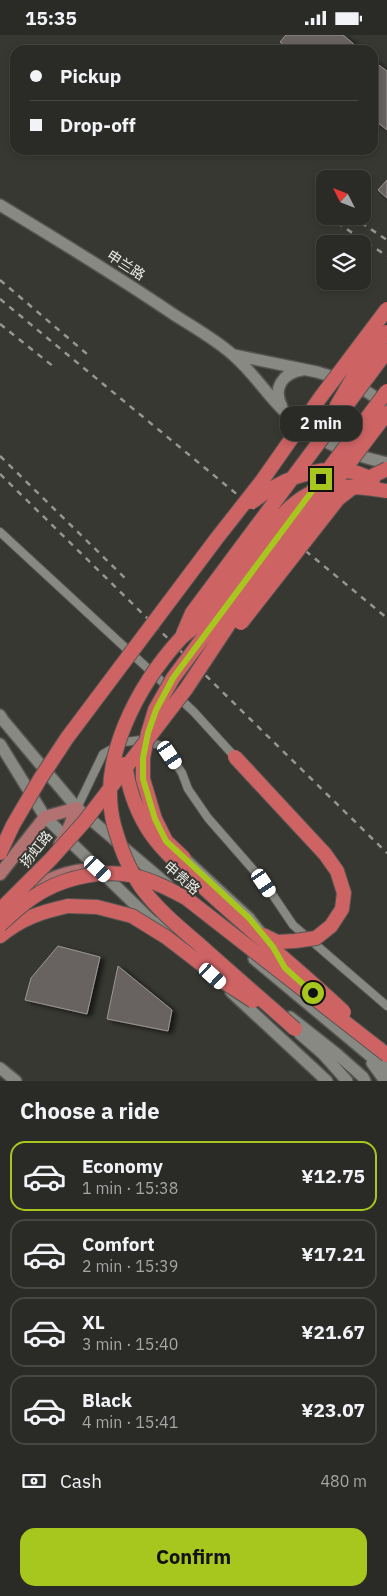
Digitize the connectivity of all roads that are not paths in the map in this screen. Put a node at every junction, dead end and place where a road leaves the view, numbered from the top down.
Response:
1 (0, 205) edge
2 (387, 309) edge
3 (387, 332) edge
4 (387, 351) edge
5 (232, 354) junction
6 (304, 370) junction
7 (387, 391) edge
8 (387, 397) edge
9 (387, 409) edge
10 (286, 413) junction
11 (387, 413) edge
12 (387, 454) edge
13 (303, 464) junction
14 (383, 464) edge
15 (387, 489) edge
16 (0, 532) edge
17 (217, 538) junction
18 (181, 637) junction
19 (186, 689) junction
20 (0, 715) edge
21 (124, 728) junction
22 (0, 744) edge
23 (235, 757) joint
24 (77, 808) junction
25 (45, 817) junction
26 (65, 837) junction
27 (0, 853) edge
28 (184, 858) joint
29 (98, 869) junction
30 (0, 874) edge
31 (16, 897) junction
32 (0, 910) edge
33 (146, 914) junction
34 (0, 917) edge
35 (0, 925) edge
36 (245, 926) junction
37 (0, 936) edge
38 (285, 968) junction
39 (306, 1003) junction
40 (387, 1006) edge
41 (295, 1029) junction
42 (362, 1049) junction
43 (387, 1054) edge
44 (0, 1068) edge
45 (387, 1070) edge
46 (16, 1081) edge
47 (327, 1081) edge
48 (346, 1081) edge
49 (365, 1081) edge
50 (385, 1081) edge

1 - 5 main road, 申兰路
2 - 17 highway, bridge
3 - 13 highway, bridge
4 - 13 highway, bridge
5 - 6 main road, 申兰路
5 - 10 main road, 申兰路
6 - 9 main road, 申兰路
6 - 10 main road
7 - 8 highway, bridge
7 - 28 highway, bridge
10 - 14 main road, 申兰路
11 - 19 highway, bridge
12 - 14 main road
13 - 18 highway, bridge
14 - 19 highway, bridge
15 - 17 highway, bridge
15 - 18 highway, bridge
16 - 23 street
17 - 27 highway, bridge
18 - 21 highway, bridge
19 - 32 highway, bridge
20 - 24 main road, 申贵路
21 - 36 highway, bridge
21 - 41 highway, bridge
22 - 25 main road
23 - 36 highway, bridge
24 - 25 main road, 扬虹路
24 - 26 main road, 扬虹路
24 - 39 main road, 申贵路
24 - 40 street
25 - 26 main road
25 - 30 main road, 扬虹路
26 - 29 main road
26 - 31 main road, 扬虹路
28 - 38 main road
29 - 31 main road
29 - 33 main road
31 - 34 main road, 扬虹路
33 - 47 main road
33 - 49 main road
35 - 43 highway, bridge
36 - 43 highway, bridge
37 - 41 highway, bridge
38 - 39 main road
38 - 42 main road
39 - 42 main road, 申贵路
41 - 48 main road
42 - 45 main road, 申贵路
42 - 50 main road, 申贵路
44 - 46 main road

